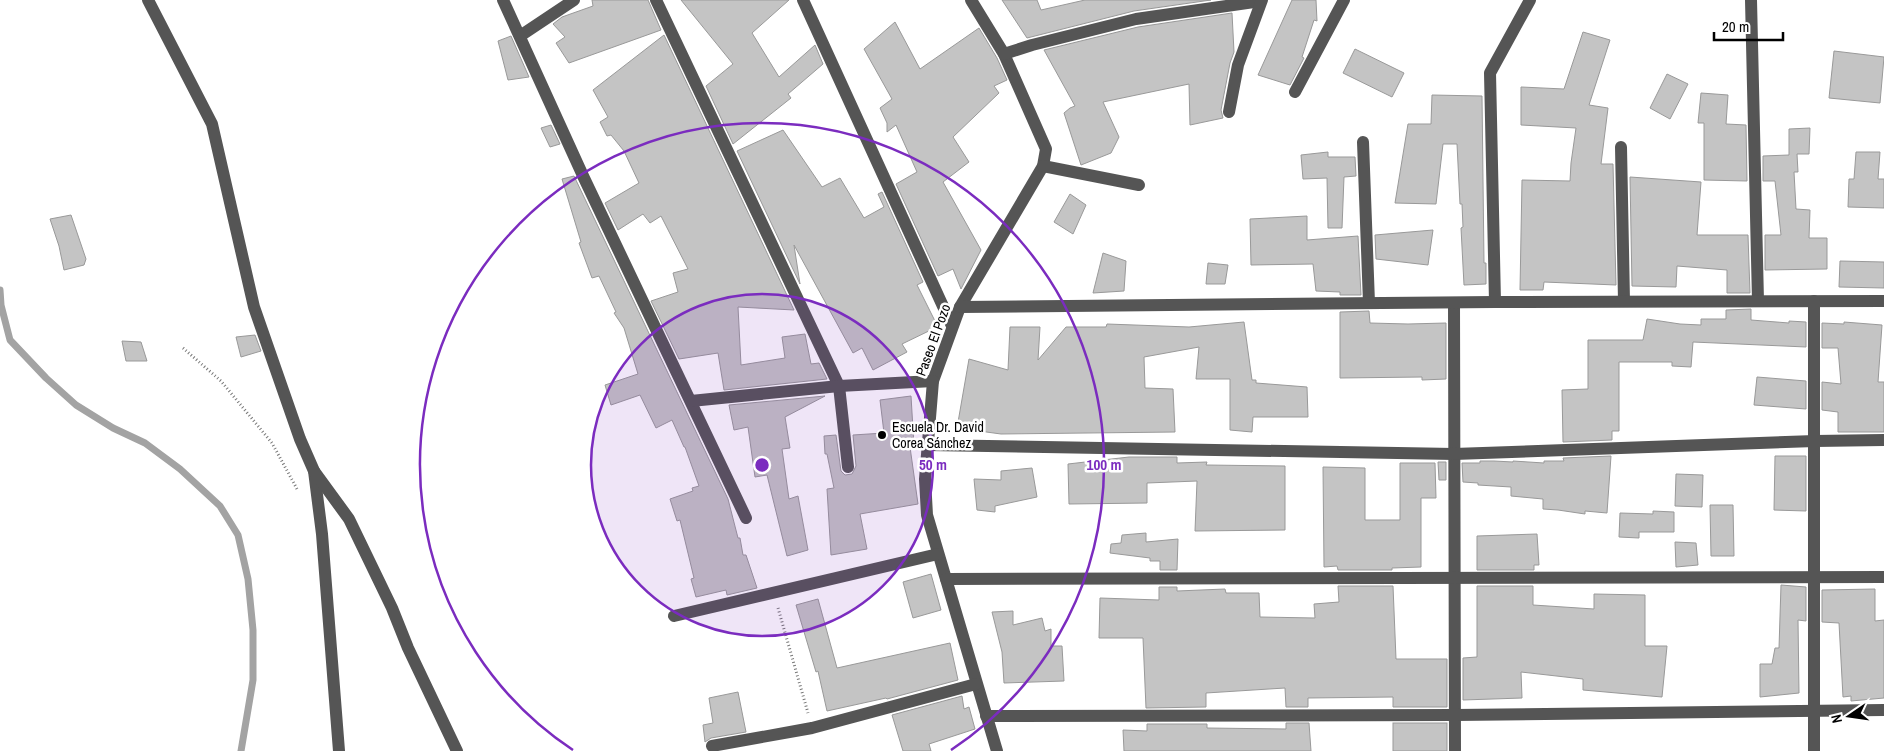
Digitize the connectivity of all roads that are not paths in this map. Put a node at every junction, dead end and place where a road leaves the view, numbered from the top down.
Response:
1 (148, 0) edge
2 (503, 0) edge
3 (574, 0) edge
4 (656, 0) edge
5 (803, 0) edge
6 (971, 0) edge
7 (1344, 0) edge
8 (1530, 0) edge
9 (1751, 0) edge
10 (1261, 1) edge
11 (520, 36) junction
12 (1004, 54) junction
13 (1295, 92) dead end
14 (1229, 112) dead end
15 (1363, 142) dead end
16 (1621, 147) dead end
17 (1044, 166) junction
18 (1139, 185) dead end
19 (1624, 301) junction
20 (1758, 301) junction
21 (1814, 301) junction
22 (1884, 301) edge
23 (1496, 302) junction
24 (1369, 303) junction
25 (1454, 303) junction
26 (960, 308) junction
27 (952, 326) junction
28 (932, 381) junction
29 (839, 386) junction
30 (691, 401) junction
31 (1884, 440) edge
32 (1815, 441) junction
33 (927, 445) junction
34 (1454, 454) junction
35 (848, 467) dead end
36 (314, 471) junction
37 (746, 518) dead end
38 (938, 554) junction
39 (1455, 577) junction
40 (1814, 577) junction
41 (1884, 577) edge
42 (946, 579) junction
43 (674, 616) dead end
44 (976, 684) junction
45 (1814, 710) junction
46 (1884, 710) edge
47 (1455, 715) junction
48 (986, 716) junction
49 (712, 746) dead end
50 (339, 751) edge
51 (457, 751) edge
52 (997, 751) edge
53 (1455, 751) edge
54 (1814, 751) edge

1 - 36 street
2 - 11 street
3 - 11 street
4 - 29 street
5 - 27 street
6 - 12 street
7 - 13 street
8 - 23 street
9 - 20 street
10 - 12 street
10 - 14 street
11 - 30 street
12 - 17 street
15 - 24 street
16 - 19 street
17 - 18 street
17 - 26 street, Paseo El Pozo
19 - 20 street
19 - 23 street
20 - 21 street
21 - 22 street
21 - 32 street
23 - 25 street
24 - 25 street
24 - 26 street
25 - 34 street
26 - 27 street, Paseo El Pozo
27 - 28 street, Paseo El Pozo
28 - 29 street
28 - 33 street, Paseo El Pozo
29 - 30 street
29 - 35 street
30 - 37 street
31 - 32 street
32 - 34 street
32 - 40 street
33 - 34 street
33 - 38 street, Paseo El Pozo
34 - 39 street
36 - 50 street
36 - 51 street
38 - 42 street, Paseo El Pozo
38 - 43 street
39 - 40 street
39 - 42 street
39 - 47 street
40 - 41 street
40 - 45 street
42 - 44 street, Paseo El Pozo
44 - 48 street, Paseo El Pozo
44 - 49 street
45 - 46 street
45 - 47 street
45 - 54 street
47 - 48 street
47 - 53 street
48 - 52 street, Paseo El Pozo

